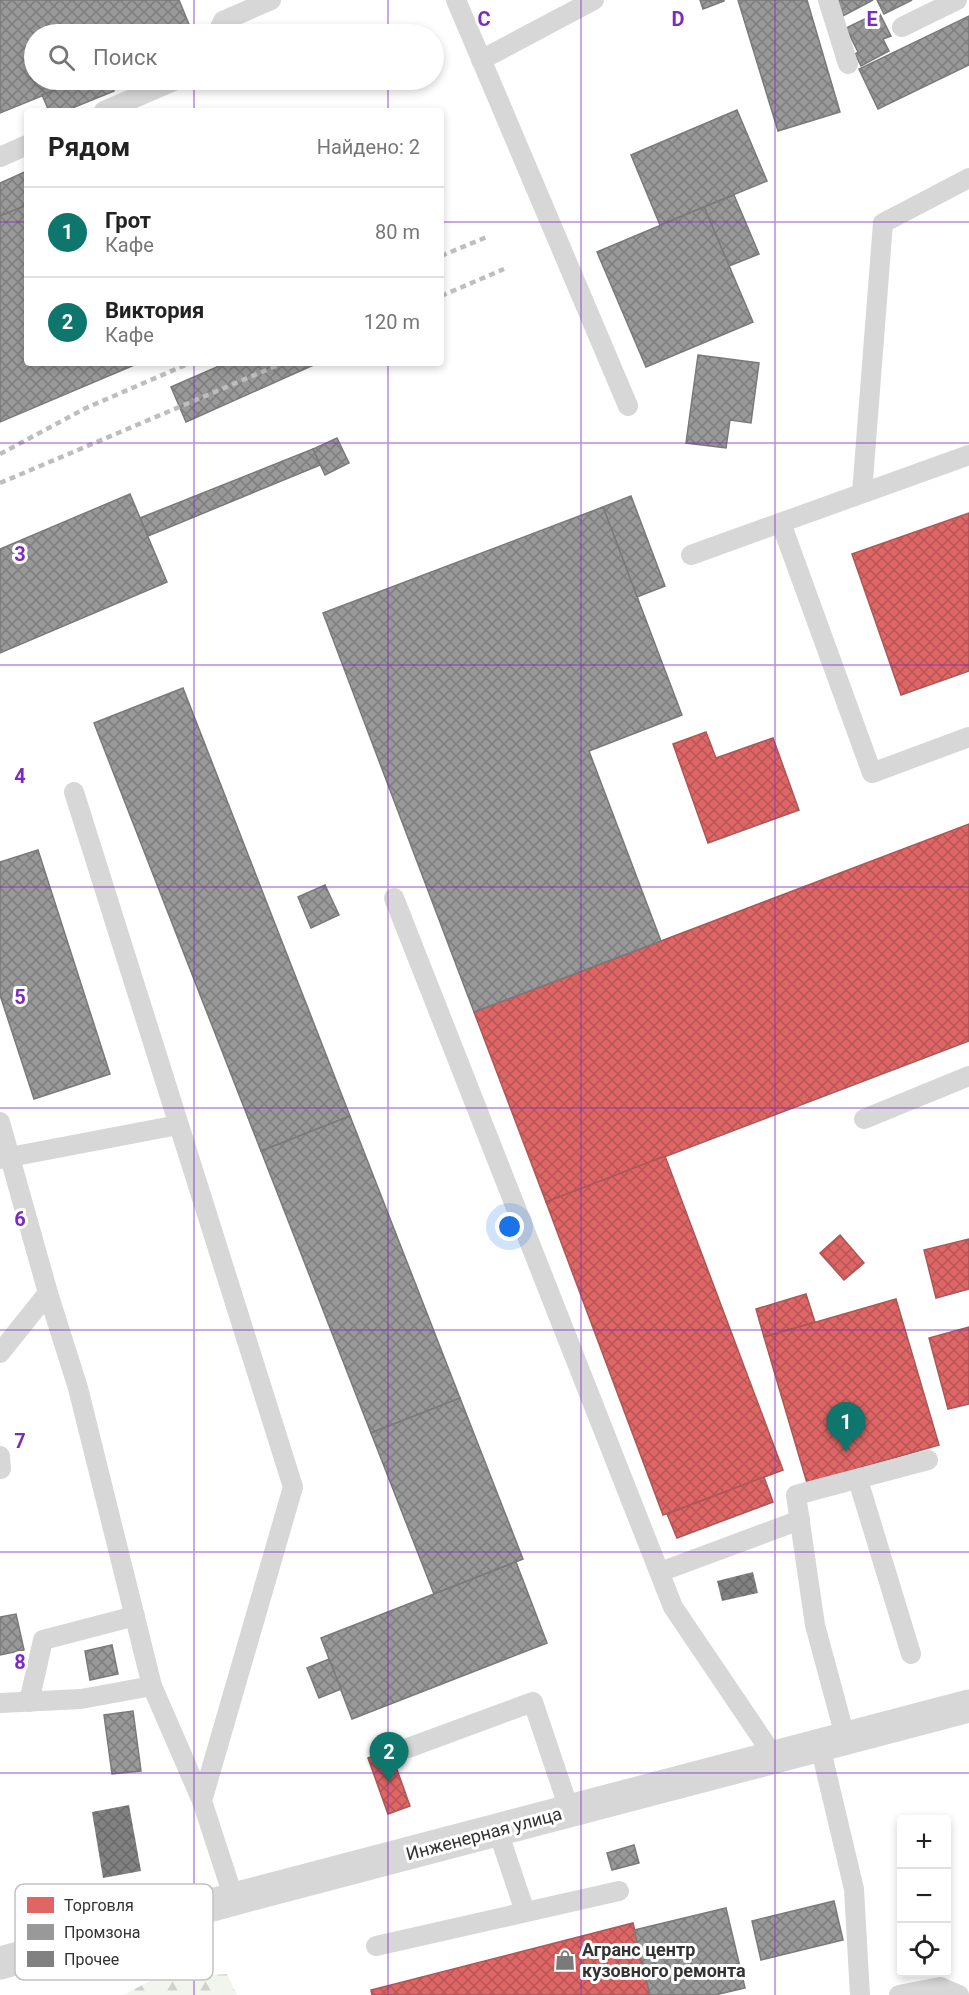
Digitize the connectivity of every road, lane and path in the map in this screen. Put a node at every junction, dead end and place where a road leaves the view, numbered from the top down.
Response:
1 (271, 0) edge
2 (456, 0) edge
3 (594, 0) edge
4 (828, 0) edge
5 (957, 0) edge
6 (222, 24) edge
7 (902, 27) dead end
8 (481, 60) junction
9 (848, 64) dead end
10 (153, 90) edge
11 (111, 108) edge
12 (24, 146) edge
13 (0, 157) edge
14 (969, 178) edge
15 (628, 406) dead end
16 (969, 455) edge
17 (862, 493) junction
18 (781, 523) junction
19 (691, 555) dead end
20 (969, 737) edge
21 (74, 792) dead end
22 (394, 898) dead end
23 (969, 1076) edge
24 (864, 1119) dead end
25 (0, 1122) edge
26 (178, 1125) junction
27 (5, 1158) edge
28 (48, 1293) junction
29 (0, 1353) edge
30 (928, 1460) dead end
31 (858, 1480) junction
32 (800, 1520) junction
33 (660, 1572) junction
34 (135, 1616) junction
35 (911, 1653) dead end
36 (152, 1686) junction
37 (28, 1702) junction
38 (0, 1703) edge
39 (969, 1706) edge
40 (833, 1743) junction
41 (408, 1748) dead end
42 (775, 1758) junction
43 (202, 1801) junction
44 (570, 1812) junction
45 (498, 1831) junction
46 (619, 1890) dead end
47 (234, 1899) junction
48 (213, 1905) edge
49 (525, 1912) junction
50 (376, 1946) dead end
51 (15, 1959) edge
52 (0, 1963) edge
53 (860, 1995) edge
54 (899, 1995) edge
55 (959, 1995) edge

1 - 6 lane
2 - 8 lane
3 - 8 lane
4 - 9 lane
5 - 7 lane
8 - 15 lane
10 - 11 lane
12 - 13 lane
14 - 17 lane
16 - 17 lane
17 - 18 lane
18 - 19 lane
18 - 20 lane
21 - 26 lane
22 - 33 lane
23 - 24 lane
25 - 27 lane
26 - 27 lane
26 - 43 lane
27 - 28 lane
28 - 29 lane
28 - 34 lane
30 - 31 lane
31 - 32 lane
31 - 35 lane
32 - 33 lane
32 - 40 lane
33 - 42 lane
34 - 36 lane
34 - 37 lane
36 - 37 lane
36 - 43 lane
37 - 38 lane
39 - 40 street, Инженерная улица
40 - 42 street, Инженерная улица
40 - 53 lane
41 - 44 lane
42 - 44 street, Инженерная улица
43 - 47 lane
44 - 45 street, Инженерная улица
45 - 47 street, Инженерная улица
45 - 49 lane
46 - 49 lane
47 - 48 street, Инженерная улица
49 - 50 lane
51 - 52 street, Инженерная улица
54 - 55 lane

